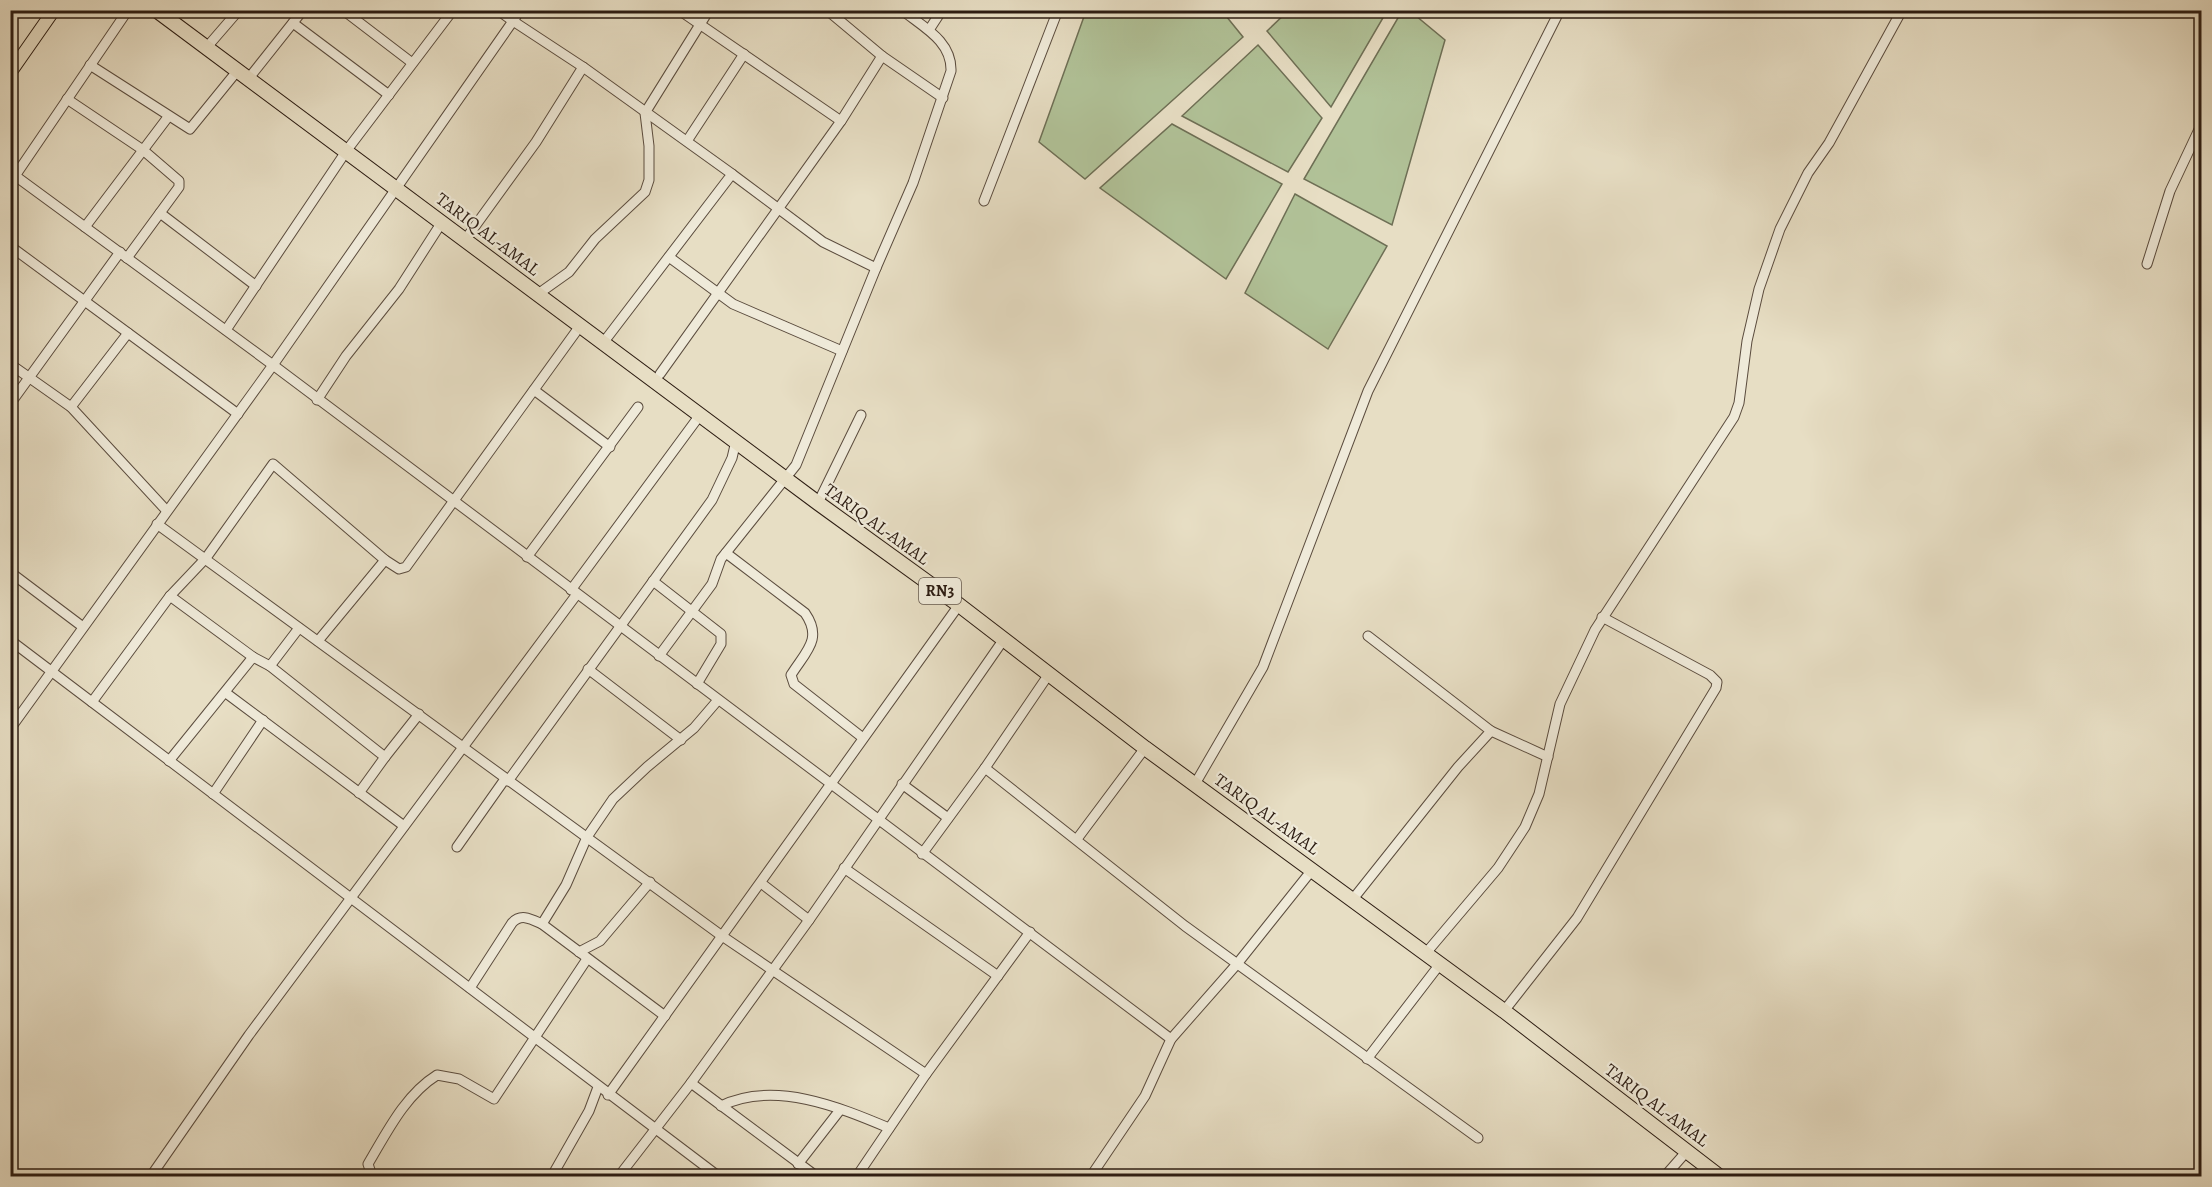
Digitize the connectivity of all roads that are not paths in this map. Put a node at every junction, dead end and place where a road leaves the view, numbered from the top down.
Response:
1 (54, 10) edge
2 (128, 10) edge
3 (156, 10) edge
4 (238, 10) edge
5 (303, 10) edge
6 (343, 10) edge
7 (453, 10) edge
8 (498, 10) edge
9 (520, 10) edge
10 (679, 10) edge
11 (709, 10) edge
12 (827, 10) edge
13 (902, 10) edge
14 (942, 10) edge
15 (1058, 10) edge
16 (1560, 10) edge
17 (1902, 10) edge
18 (513, 21) junction
19 (293, 23) junction
20 (699, 25) junction
21 (929, 30) junction
22 (207, 47) junction
23 (744, 54) junction
24 (882, 56) junction
25 (411, 62) junction
26 (90, 65) junction
27 (583, 67) junction
28 (10, 73) edge
29 (244, 74) junction
30 (389, 95) junction
31 (943, 98) junction
32 (67, 99) junction
33 (645, 112) junction
34 (168, 117) junction
35 (841, 122) junction
36 (2202, 123) edge
37 (687, 141) junction
38 (143, 150) junction
39 (347, 150) junction
40 (13, 174) edge
41 (732, 174) junction
42 (396, 188) junction
43 (984, 201) dead end
44 (778, 209) junction
45 (160, 213) junction
46 (442, 222) junction
47 (85, 227) junction
48 (465, 240) junction
49 (10, 246) edge
50 (123, 255) junction
51 (669, 257) junction
52 (2147, 264) dead end
53 (876, 268) junction
54 (256, 286) junction
55 (538, 294) junction
56 (718, 295) junction
57 (84, 301) junction
58 (580, 326) junction
59 (226, 330) junction
60 (128, 333) junction
61 (603, 343) junction
62 (842, 351) junction
63 (10, 364) edge
64 (273, 365) junction
65 (660, 374) dead end
66 (29, 378) junction
67 (534, 390) junction
68 (317, 400) junction
69 (10, 404) edge
70 (71, 407) junction
71 (638, 407) dead end
72 (238, 414) junction
73 (700, 415) junction
74 (861, 415) dead end
75 (736, 441) junction
76 (610, 447) junction
77 (786, 479) junction
78 (452, 500) junction
79 (818, 503) junction
80 (166, 510) junction
81 (157, 524) junction
82 (726, 553) junction
83 (527, 557) junction
84 (206, 558) junction
85 (385, 560) junction
86 (10, 572) edge
87 (654, 581) junction
88 (574, 592) junction
89 (170, 596) junction
90 (959, 605) junction
91 (694, 611) junction
92 (1602, 617) junction
93 (619, 626) junction
94 (83, 627) junction
95 (299, 628) junction
96 (1368, 636) dead end
97 (1004, 639) junction
98 (10, 640) edge
99 (318, 641) junction
100 (659, 656) junction
101 (253, 657) junction
102 (270, 666) junction
103 (588, 669) junction
104 (52, 672) junction
105 (1049, 674) junction
106 (697, 684) junction
107 (226, 693) junction
108 (718, 700) junction
109 (92, 702) junction
110 (419, 714) junction
111 (263, 720) junction
112 (10, 729) edge
113 (1491, 730) junction
114 (863, 738) junction
115 (681, 740) junction
116 (463, 747) junction
117 (1145, 748) junction
118 (385, 757) junction
119 (1548, 757) junction
120 (169, 761) junction
121 (985, 768) junction
122 (506, 780) junction
123 (831, 783) junction
124 (902, 784) junction
125 (1195, 784) junction
126 (359, 793) junction
127 (213, 794) junction
128 (948, 818) junction
129 (877, 820) junction
130 (404, 826) junction
131 (587, 837) junction
132 (1077, 839) junction
133 (457, 846) dead end
134 (922, 854) junction
135 (844, 868) junction
136 (1312, 870) junction
137 (650, 882) junction
138 (761, 884) junction
139 (1353, 899) junction
140 (350, 900) junction
141 (809, 920) junction
142 (542, 924) junction
143 (1030, 932) junction
144 (722, 936) junction
145 (579, 952) junction
146 (1426, 953) junction
147 (587, 959) junction
148 (1237, 964) junction
149 (1440, 964) junction
150 (773, 970) junction
151 (998, 976) junction
152 (470, 988) junction
153 (1504, 1011) junction
154 (665, 1016) junction
155 (535, 1038) junction
156 (1171, 1039) junction
157 (1367, 1059) junction
158 (926, 1074) junction
159 (691, 1083) junction
160 (598, 1087) junction
161 (608, 1095) junction
162 (722, 1106) junction
163 (840, 1110) junction
164 (889, 1128) junction
165 (654, 1130) junction
166 (1478, 1138) dead end
167 (1687, 1151) junction
168 (798, 1164) junction
169 (621, 1173) edge
170 (151, 1176) edge
171 (372, 1176) edge
172 (552, 1176) edge
173 (633, 1176) edge
174 (718, 1176) edge
175 (816, 1176) edge
176 (856, 1176) edge
177 (1091, 1176) edge
178 (1665, 1176) edge
179 (1719, 1176) edge

1 - 28 main road
2 - 26 street
3 - 22 highway, TARIQ AL-AMAL / RN3
4 - 22 street
5 - 19 street
6 - 25 street
7 - 25 street
8 - 18 street
9 - 18 street
10 - 20 street
11 - 20 street
12 - 24 street
13 - 21 street
14 - 21 street
15 - 43 street
16 - 125 street
17 - 92 street
18 - 27 street
18 - 42 street
19 - 29 street
19 - 30 street
20 - 23 street
20 - 33 street
21 - 31 street
22 - 29 highway, TARIQ AL-AMAL / RN3
23 - 35 street
23 - 37 street
24 - 31 street
24 - 35 street
25 - 30 street
26 - 32 street
26 - 34 street
27 - 33 street
27 - 48 street
29 - 34 street
29 - 39 highway, TARIQ AL-AMAL / RN3
30 - 39 street
31 - 53 street
32 - 38 street
32 - 40 street
33 - 37 street
33 - 55 street
34 - 38 street
35 - 44 street
36 - 52 street
37 - 41 street
38 - 45 street
38 - 47 street
39 - 42 highway, TARIQ AL-AMAL / RN3
39 - 54 street
40 - 47 street
41 - 44 street
41 - 51 street
42 - 46 highway, TARIQ AL-AMAL / RN3
42 - 64 street
44 - 53 street
44 - 56 street
45 - 50 street
45 - 54 street
46 - 48 highway, TARIQ AL-AMAL / RN3
46 - 68 street
47 - 50 street
48 - 55 highway, TARIQ AL-AMAL / RN3
49 - 57 street
50 - 57 street
50 - 59 street
51 - 56 street
51 - 61 street
53 - 62 street
54 - 59 street
55 - 58 highway, TARIQ AL-AMAL / RN3
56 - 62 street
56 - 65 street
57 - 60 street
57 - 66 street
58 - 61 highway, TARIQ AL-AMAL / RN3
58 - 67 street
59 - 64 street
60 - 70 street
60 - 72 street
61 - 73 highway, TARIQ AL-AMAL / RN3
62 - 77 street
63 - 66 street
64 - 68 street
64 - 72 street
66 - 69 street
66 - 70 street
67 - 76 street
67 - 78 street
68 - 78 street
70 - 80 street
71 - 76 street
72 - 80 street
73 - 75 highway, TARIQ AL-AMAL / RN3
73 - 88 street
74 - 79 street
75 - 77 highway, TARIQ AL-AMAL / RN3
75 - 87 street
76 - 83 street
77 - 79 highway, TARIQ AL-AMAL / RN3
77 - 82 street
78 - 83 street
78 - 85 street
79 - 90 highway, TARIQ AL-AMAL / RN3
80 - 81 street
81 - 84 street
81 - 94 street
82 - 91 street
82 - 114 street
83 - 88 street
84 - 85 street
84 - 89 street
84 - 95 street
85 - 99 street
86 - 94 street
87 - 91 street
87 - 93 street
88 - 93 street
88 - 116 street
89 - 101 street
89 - 109 street
90 - 97 highway, TARIQ AL-AMAL / RN3
90 - 114 street
91 - 100 street
91 - 106 street
92 - 119 street
92 - 153 street
93 - 100 street
93 - 103 street
94 - 104 street
95 - 99 street
95 - 102 street
96 - 113 street
97 - 105 highway, TARIQ AL-AMAL / RN3
97 - 124 street
98 - 104 street
99 - 110 street
100 - 106 street
101 - 102 street
101 - 107 street
102 - 118 street
103 - 115 street
103 - 122 street
104 - 109 street
104 - 112 street
105 - 117 highway, TARIQ AL-AMAL / RN3
105 - 121 street
106 - 108 street
107 - 111 street
107 - 120 street
108 - 115 street
108 - 123 street
109 - 120 street
110 - 116 street
110 - 118 street
111 - 126 street
111 - 127 street
113 - 119 street
113 - 139 street
114 - 123 street
115 - 131 street
116 - 122 street
116 - 130 street
117 - 125 highway, TARIQ AL-AMAL / RN3
117 - 132 street
118 - 126 street
119 - 146 street
120 - 127 street
121 - 128 street
121 - 132 street
122 - 131 street
122 - 133 street
123 - 129 street
123 - 138 street
124 - 128 street
124 - 129 street
125 - 136 highway, TARIQ AL-AMAL / RN3
126 - 130 street
127 - 140 street
128 - 134 street
129 - 134 street
129 - 135 street
130 - 140 street
131 - 137 street
131 - 142 street
132 - 148 street
134 - 143 street
135 - 141 street
135 - 151 street
136 - 139 highway, TARIQ AL-AMAL / RN3
136 - 148 street
137 - 144 street
137 - 145 street
138 - 141 street
138 - 144 street
139 - 146 highway, TARIQ AL-AMAL / RN3
140 - 152 street
140 - 170 street
141 - 150 street
142 - 145 street
142 - 152 street
143 - 151 street
143 - 156 street
144 - 150 street
144 - 154 street
145 - 147 street
146 - 149 highway, TARIQ AL-AMAL / RN3
147 - 154 street
147 - 155 street
148 - 156 street
148 - 157 street
149 - 153 highway, TARIQ AL-AMAL / RN3
149 - 157 street
150 - 158 street
150 - 159 street
151 - 158 street
152 - 155 street
153 - 167 highway, TARIQ AL-AMAL / RN3
154 - 161 street
155 - 160 street
155 - 171 street
156 - 177 street
157 - 166 street
158 - 164 street
159 - 162 street
159 - 165 street
160 - 161 street
160 - 172 street
161 - 165 street
162 - 163 street
162 - 168 street
163 - 164 street
163 - 168 street
164 - 176 street
165 - 169 street
165 - 174 street
167 - 178 street
167 - 179 highway, TARIQ AL-AMAL / RN3
168 - 175 street
169 - 173 street

